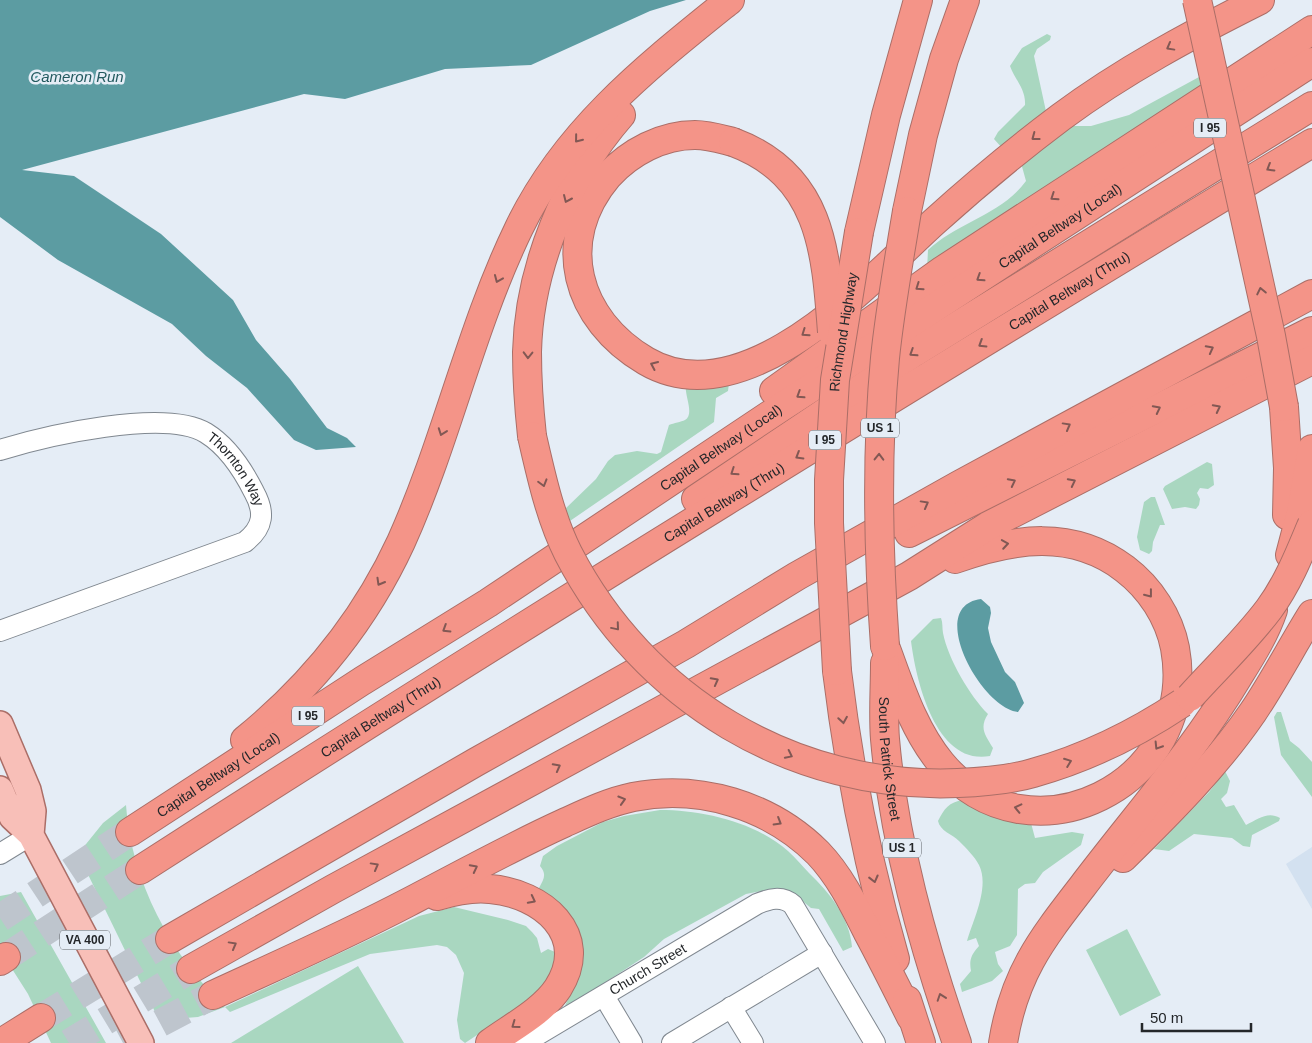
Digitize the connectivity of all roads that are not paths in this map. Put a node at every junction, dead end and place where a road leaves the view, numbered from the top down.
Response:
1 (730, 0) edge
2 (918, 0) edge
3 (966, 0) edge
4 (1197, 0) edge
5 (1260, 0) edge
6 (1312, 30) edge
7 (1312, 62) edge
8 (1312, 106) edge
9 (1312, 143) edge
10 (1312, 294) edge
11 (1312, 331) edge
12 (1312, 360) edge
13 (834, 393) junction
14 (1312, 449) edge
15 (0, 450) edge
16 (628, 510) junction
17 (1312, 524) edge
18 (1312, 566) edge
19 (909, 576) junction
20 (1312, 614) edge
21 (1268, 625) junction
22 (0, 632) edge
23 (686, 644) junction
24 (885, 646) junction
25 (1190, 697) junction
26 (0, 724) edge
27 (340, 742) junction
28 (0, 789) edge
29 (31, 835) junction
30 (0, 854) edge
31 (140, 870) tunnel mouth
32 (400, 906) junction
33 (1052, 927) junction
34 (170, 939) tunnel mouth
35 (822, 954) junction
36 (191, 969) tunnel mouth
37 (213, 995) tunnel mouth
38 (604, 996) junction
39 (732, 1007) junction
40 (911, 1017) junction
41 (41, 1018) tunnel mouth
42 (1, 1043) edge
43 (141, 1043) edge
44 (490, 1043) edge
45 (524, 1043) edge
46 (632, 1043) edge
47 (672, 1043) edge
48 (753, 1043) edge
49 (875, 1043) edge
50 (921, 1043) edge
51 (956, 1043) edge
52 (1003, 1043) edge

1 - 16 highway, Capital Beltway (Local) / I 95
1 -> 25 highway, bridge
2 - 13 highway, Richmond Highway / US 1, bridge
24 -> 3 highway, US 1, bridge
21 -> 4 highway, bridge
5 -> 13 highway, bridge
6 -> 16 highway
7 -> 16 highway, Capital Beltway (Local) / I 95
8 -> 13 highway
9 -> 27 highway, Capital Beltway (Thru) / I 95
23 -> 10 highway
23 -> 11 highway
19 -> 12 highway
13 -> 27 highway
13 -> 40 highway, Richmond Highway / US 1, bridge
14 - 21 highway, bridge
15 - 22 street, Thornton Way
17 - 25 highway, bridge
18 - 25 highway, bridge
19 -> 24 highway
36 -> 19 highway
20 - 33 highway
21 - 33 highway
23 - 34 highway
51 -> 24 highway, South Patrick Street / US 1
26 - 29 main road
27 - 31 highway, Capital Beltway (Thru) / I 95
28 - 29 main road, VA 400
29 - 30 street
29 - 43 main road, VA 400
32 - 37 highway
32 -> 40 highway
32 -> 44 highway
33 - 52 highway
35 - 38 street, Church Street
35 - 39 street
35 - 49 street
38 - 45 street, Church Street
38 - 46 street
39 - 47 street
39 - 48 street
40 - 50 highway, US 1
41 - 42 highway

